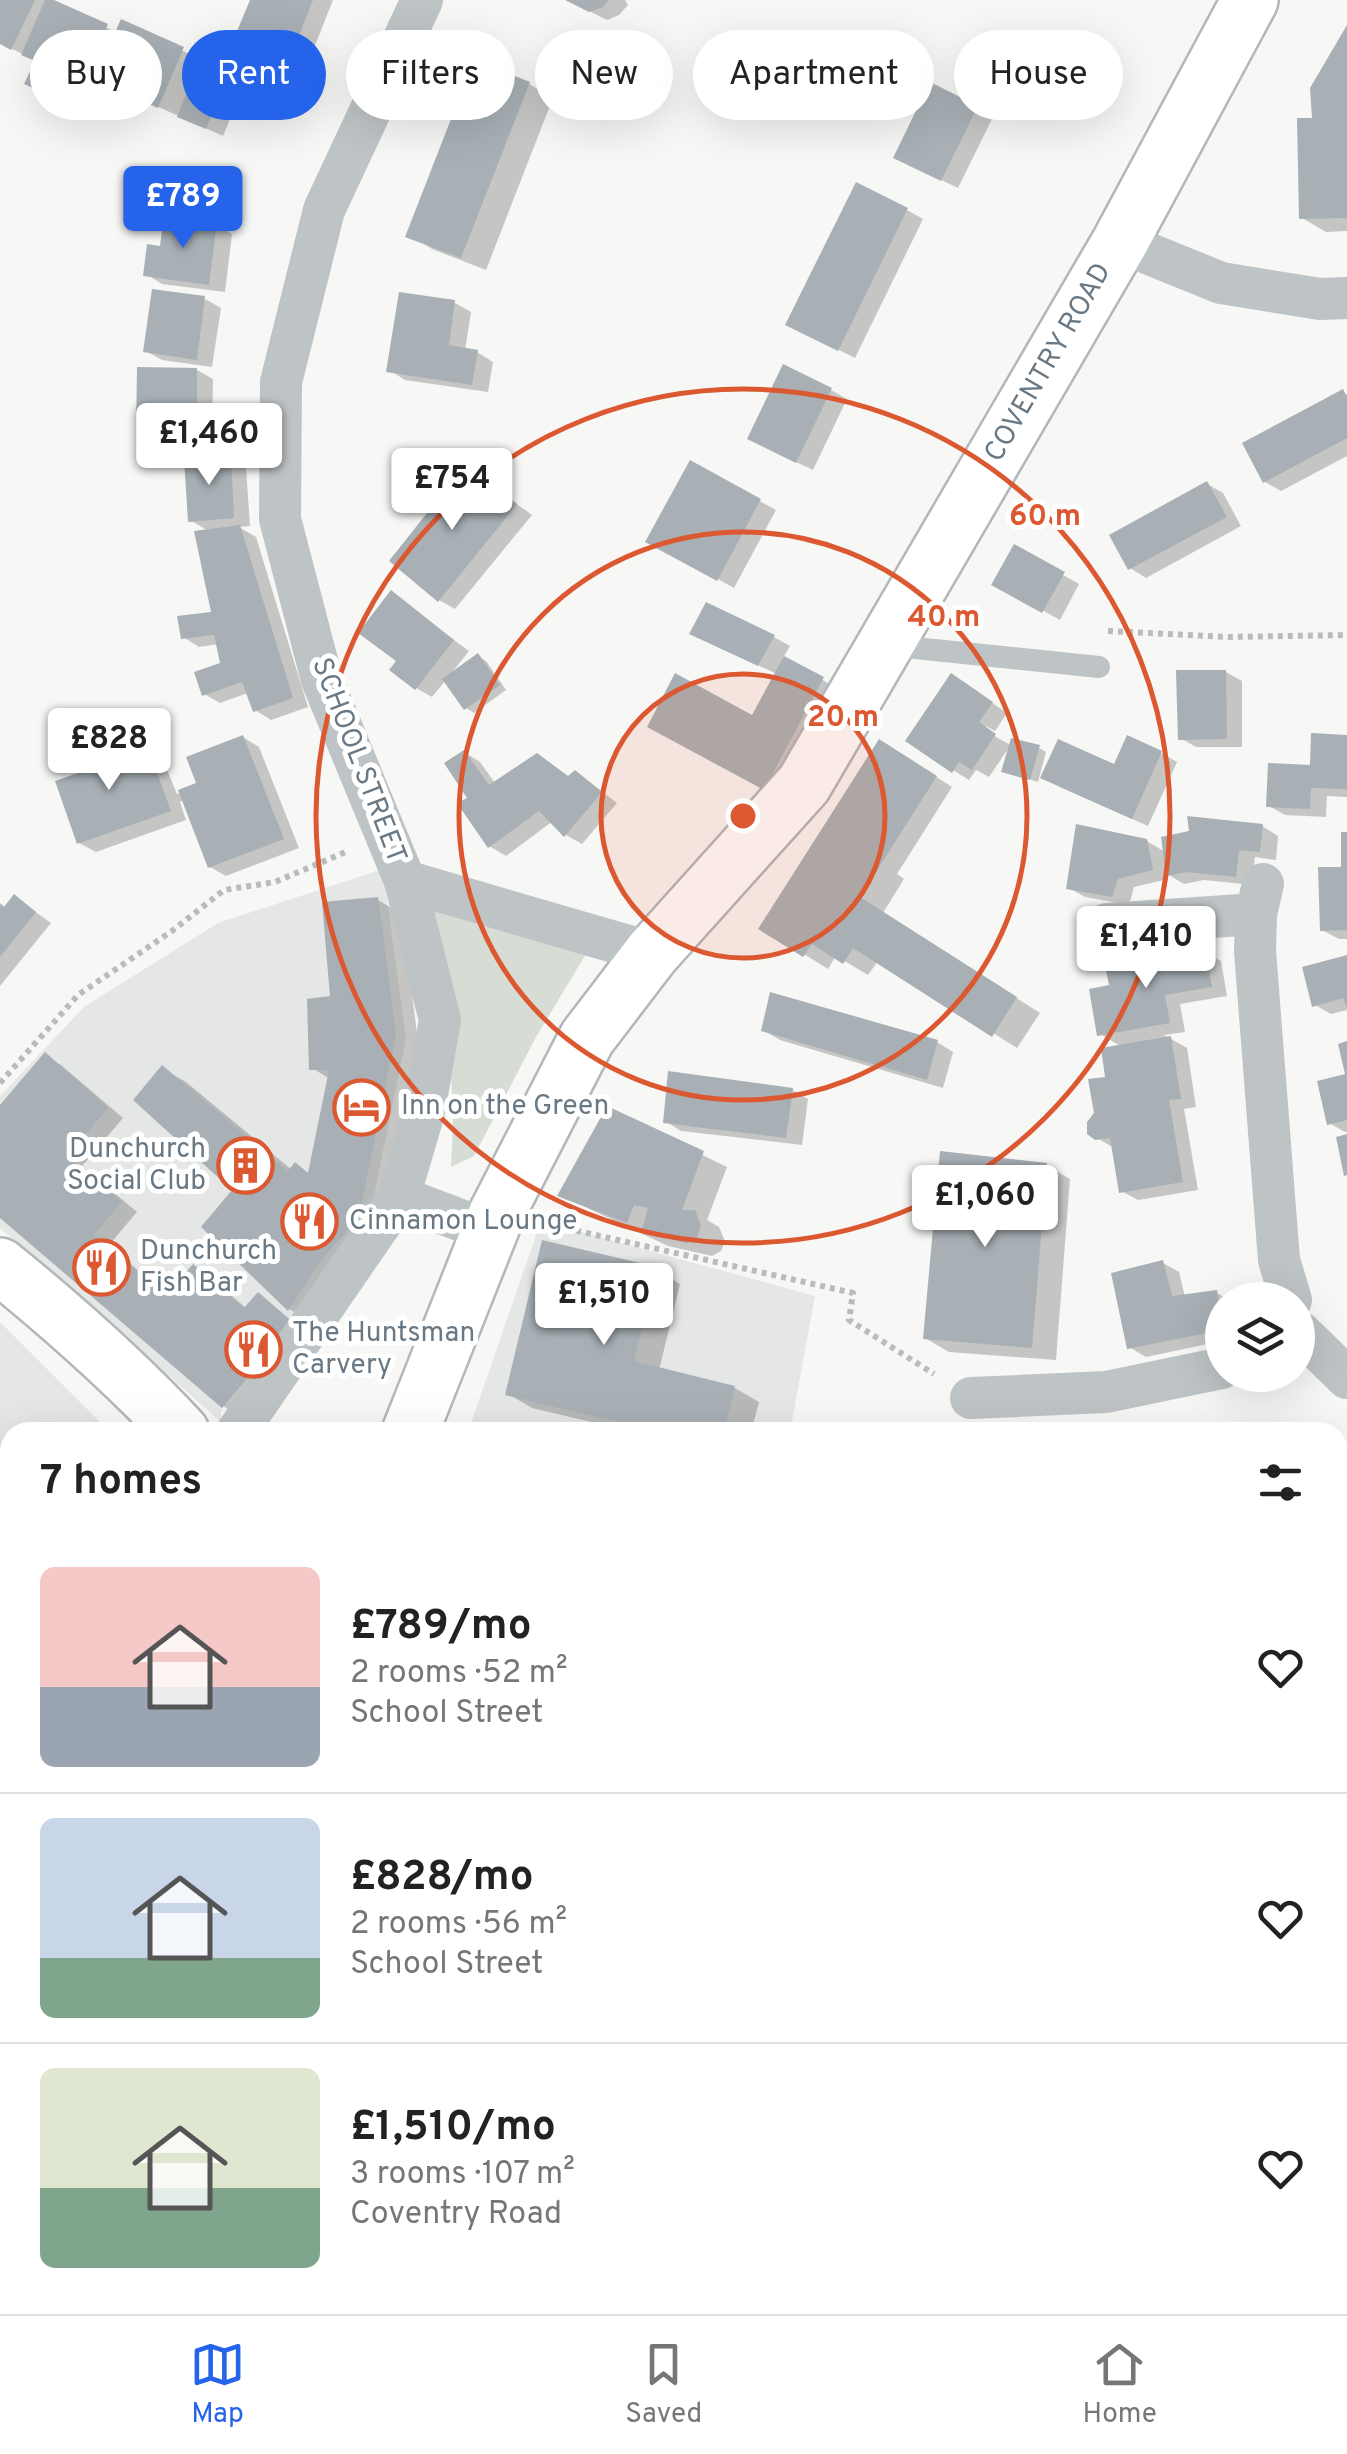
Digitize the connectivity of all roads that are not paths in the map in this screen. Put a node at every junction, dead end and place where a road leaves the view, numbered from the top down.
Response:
1 (422, 0) edge
2 (1250, 0) edge
3 (1120, 242) junction
4 (1347, 298) edge
5 (886, 645) junction
6 (1099, 666) dead end
7 (405, 881) junction
8 (1107, 924) dead end
9 (652, 953) junction
10 (399, 1198) junction
11 (493, 1222) junction
12 (0, 1266) edge
13 (1285, 1282) edge
14 (1315, 1343) edge
15 (1205, 1372) edge
16 (1347, 1378) edge
17 (970, 1398) road end
18 (171, 1422) edge
19 (244, 1422) edge
20 (414, 1422) edge

1 - 7 street, SCHOOL STREET
2 - 3 main road, COVENTRY ROAD
3 - 4 street
3 - 5 main road, COVENTRY ROAD
5 - 6 lane
5 - 9 main road, COVENTRY ROAD
7 - 9 street
7 - 10 street, SCHOOL STREET
8 - 13 street
9 - 11 main road, COVENTRY ROAD
10 - 11 street
10 - 19 street, SCHOOL STREET
11 - 20 main road, COVENTRY ROAD
12 - 18 main road
14 - 16 street
15 - 17 street

